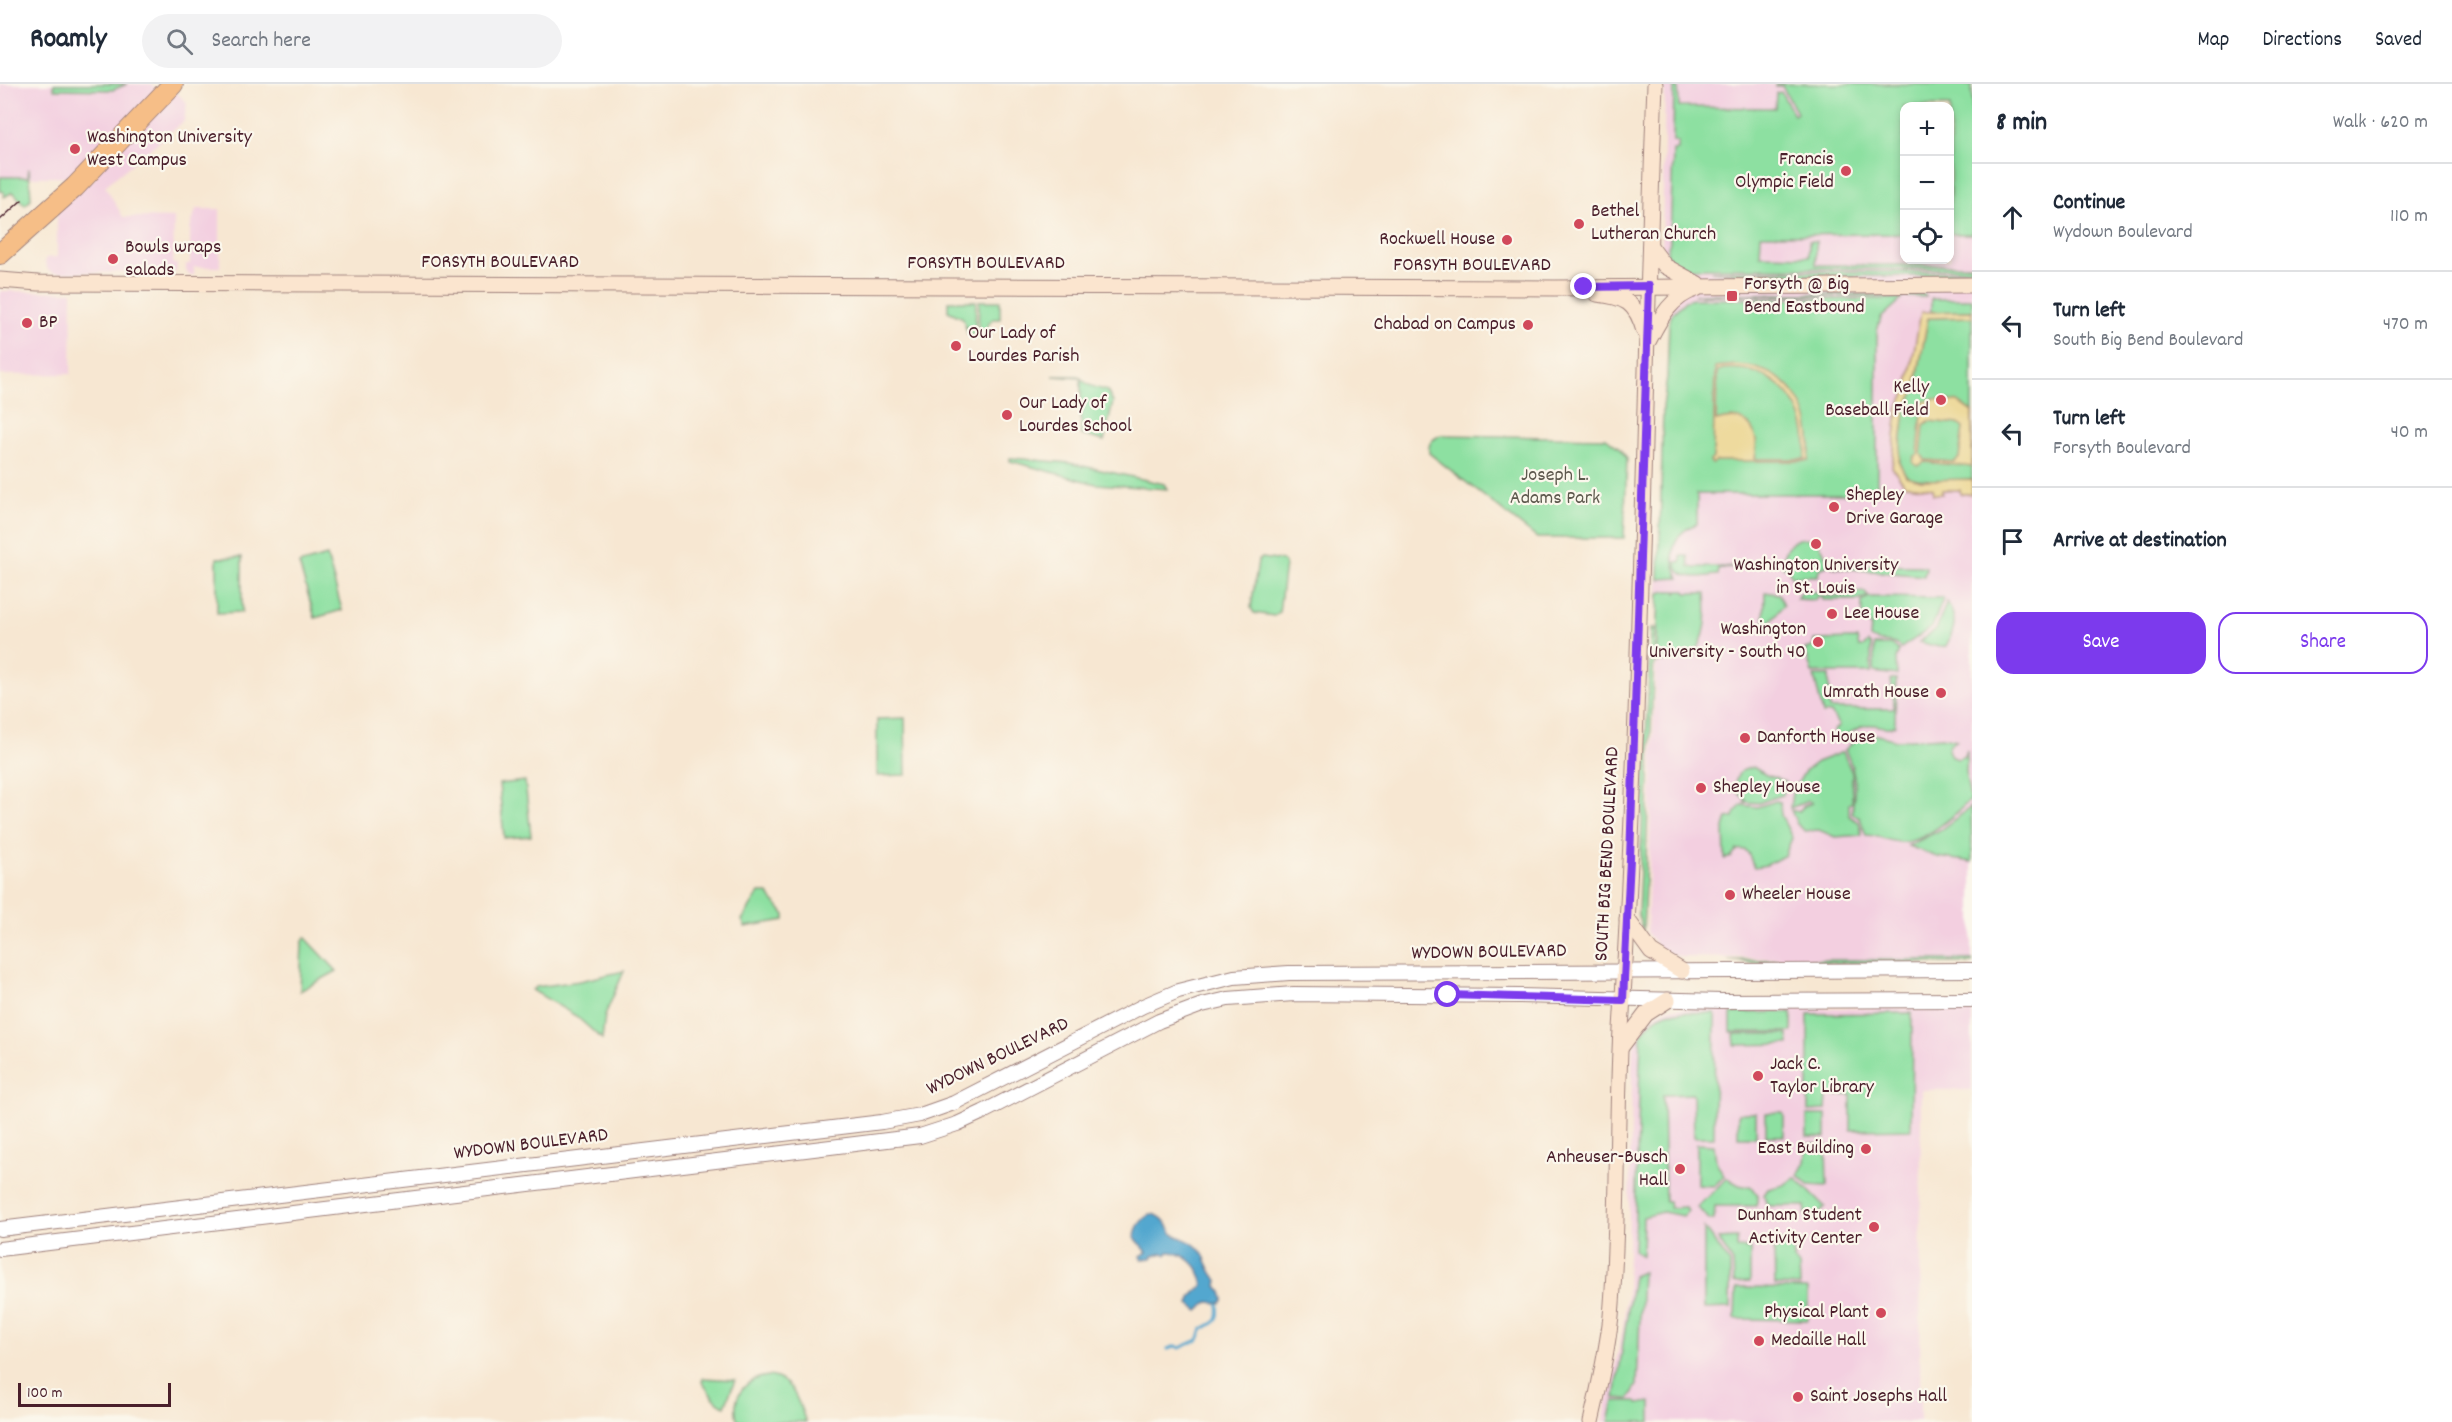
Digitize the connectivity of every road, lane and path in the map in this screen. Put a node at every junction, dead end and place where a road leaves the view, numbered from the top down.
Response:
1 (1654, 84) edge
2 (161, 87) edge
3 (0, 237) edge
4 (1650, 246) junction
5 (0, 254) edge
6 (0, 280) edge
7 (1972, 285) edge
8 (1649, 286) junction
9 (1705, 286) junction
10 (1555, 288) junction
11 (1647, 344) junction
12 (1627, 919) junction
13 (1972, 970) edge
14 (1624, 971) junction
15 (1682, 971) junction
16 (1623, 1000) junction
17 (1668, 1000) junction
18 (1972, 1000) edge
19 (1620, 1047) junction
20 (0, 1229) edge
21 (0, 1250) edge
22 (1591, 1422) edge

1 - 4 main road, SOUTH BIG BEND BOULEVARD
2 - 3 highway
2 - 5 highway
4 - 8 main road, SOUTH BIG BEND BOULEVARD
4 - 9 main road
6 - 10 main road, FORSYTH BOULEVARD
7 - 9 main road, FORSYTH BOULEVARD
8 - 9 main road, FORSYTH BOULEVARD
8 - 10 main road, FORSYTH BOULEVARD
8 - 11 main road, SOUTH BIG BEND BOULEVARD
9 - 11 main road
10 - 11 main road
11 - 12 main road, SOUTH BIG BEND BOULEVARD
12 - 14 main road, SOUTH BIG BEND BOULEVARD
12 - 15 main road
13 - 15 street, WYDOWN BOULEVARD
14 - 15 street, WYDOWN BOULEVARD
14 - 16 main road, SOUTH BIG BEND BOULEVARD
14 - 20 street, WYDOWN BOULEVARD
16 - 17 street, WYDOWN BOULEVARD
16 - 19 main road, SOUTH BIG BEND BOULEVARD
16 - 21 street, WYDOWN BOULEVARD
17 - 18 street, WYDOWN BOULEVARD
17 - 19 main road
19 - 22 main road, SOUTH BIG BEND BOULEVARD

